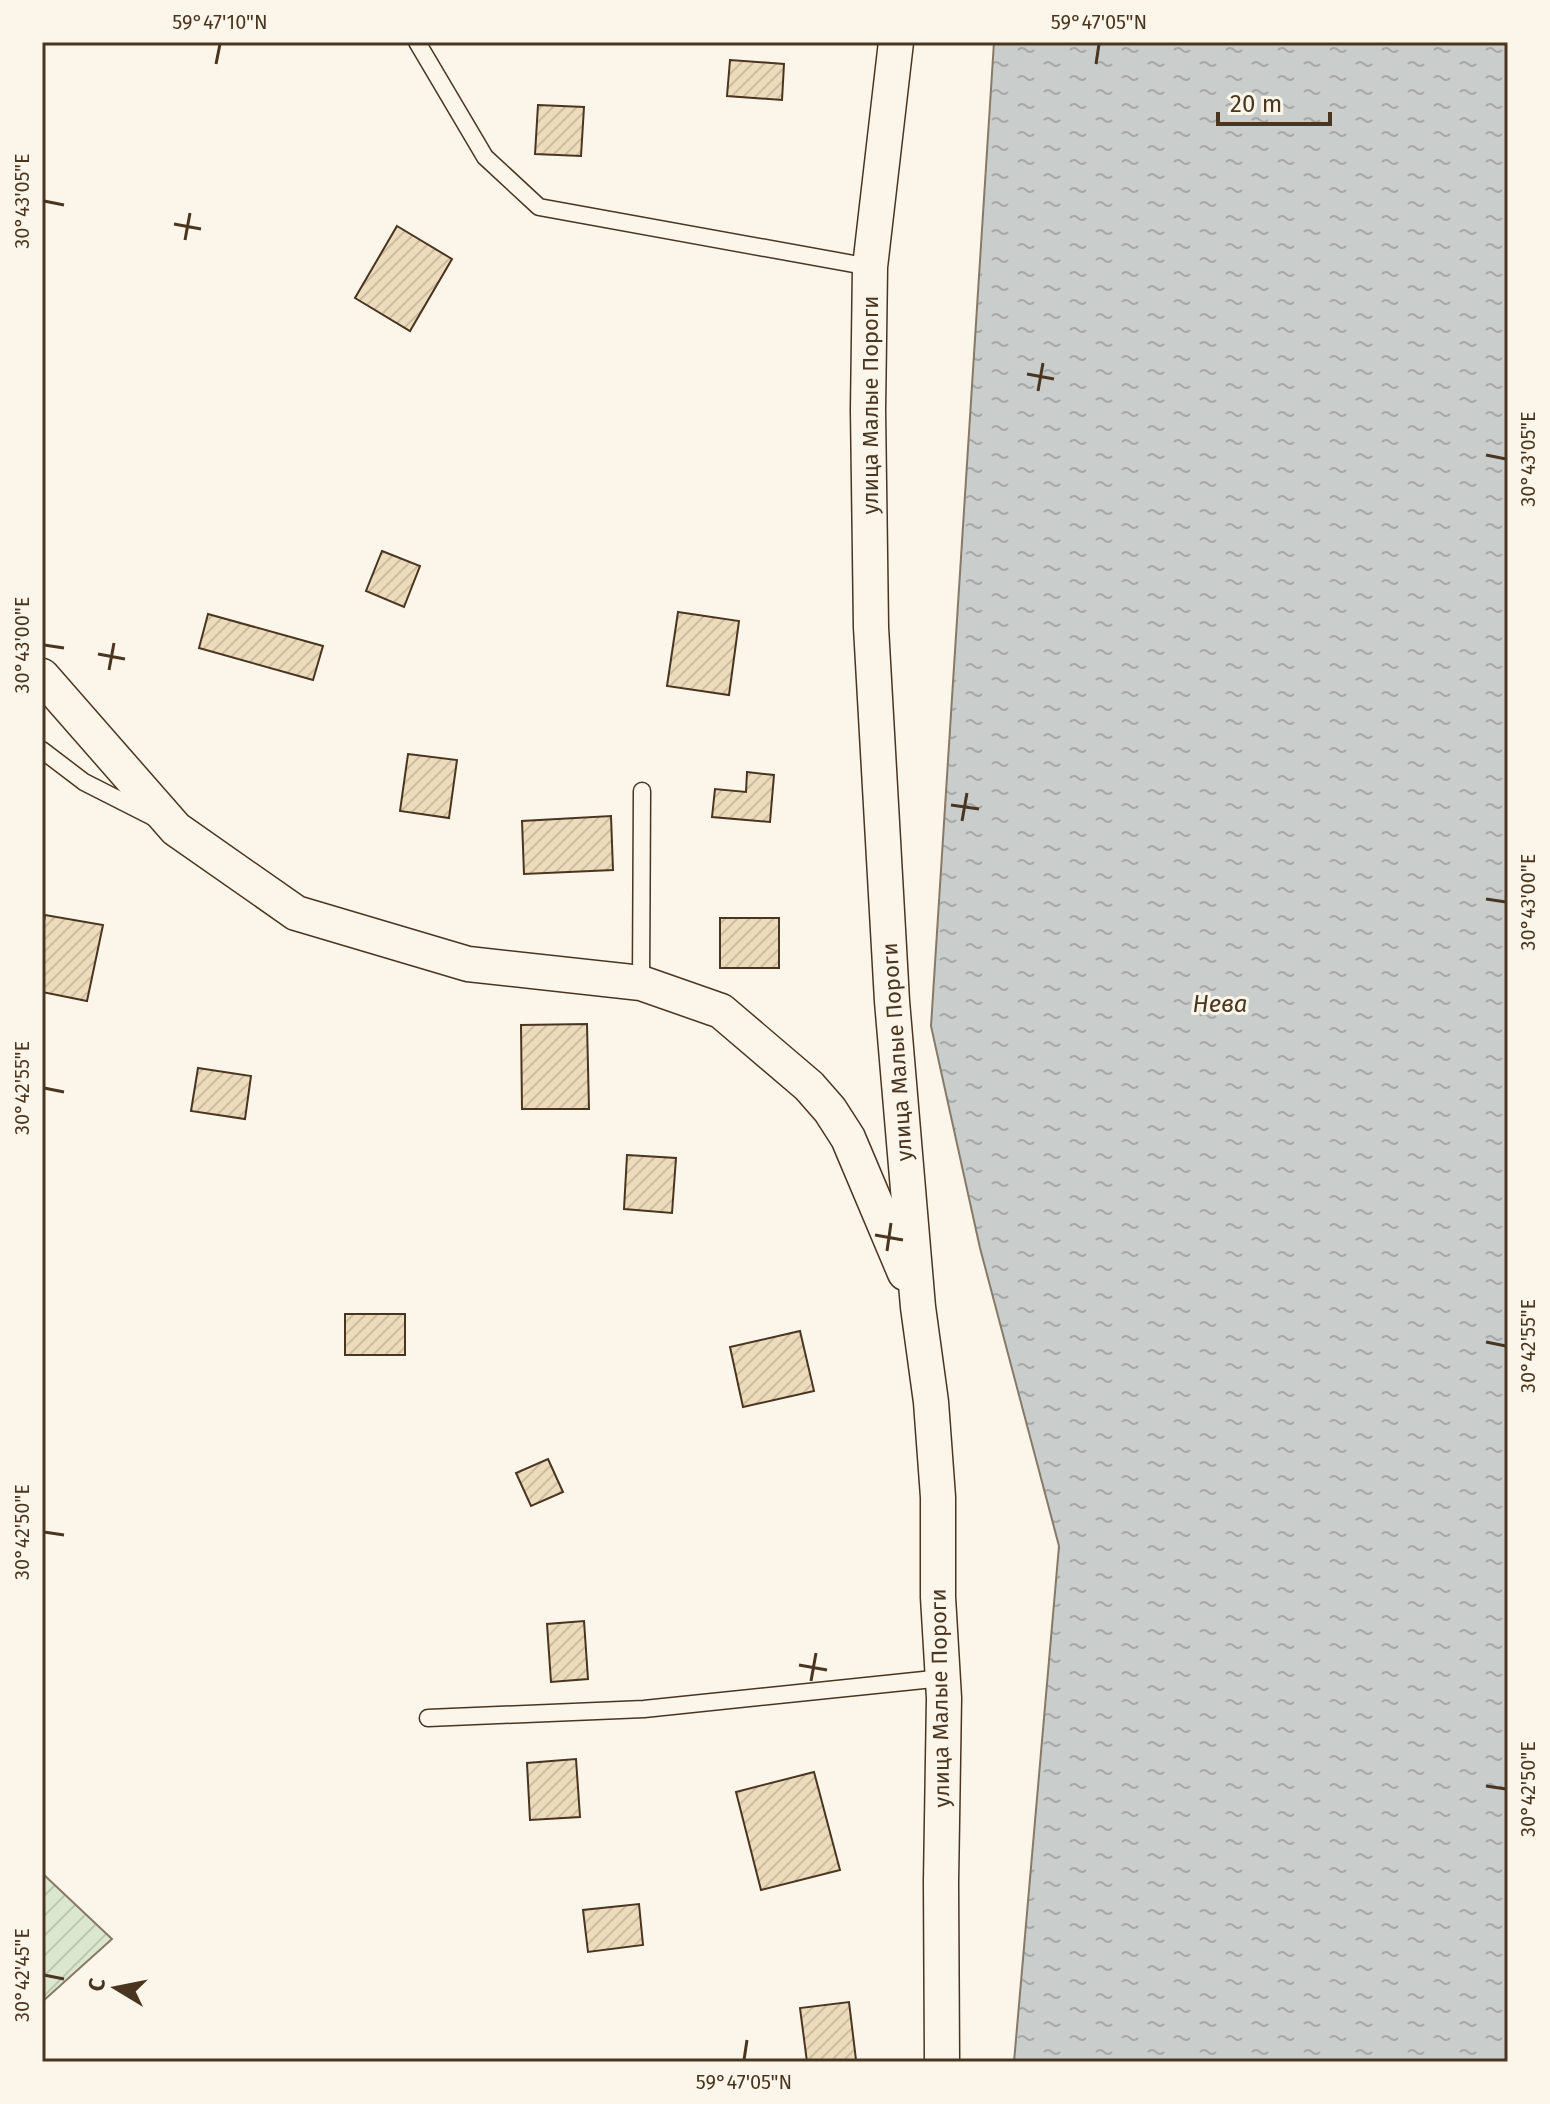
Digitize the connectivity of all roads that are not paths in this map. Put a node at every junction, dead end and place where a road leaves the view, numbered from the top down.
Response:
1 (417, 42) edge
2 (896, 42) edge
3 (870, 267) junction
4 (42, 676) edge
5 (42, 750) edge
6 (642, 791) dead end
7 (176, 829) junction
8 (641, 983) junction
9 (918, 1307) junction
10 (943, 1678) junction
11 (428, 1718) dead end
12 (942, 2062) edge

1 - 3 lane
2 - 3 street, улица Малые Пороги
3 - 9 street, улица Малые Пороги
4 - 7 street
5 - 7 lane
6 - 8 lane
7 - 8 street
8 - 9 street
9 - 10 street, улица Малые Пороги
10 - 11 lane
10 - 12 street, улица Малые Пороги

